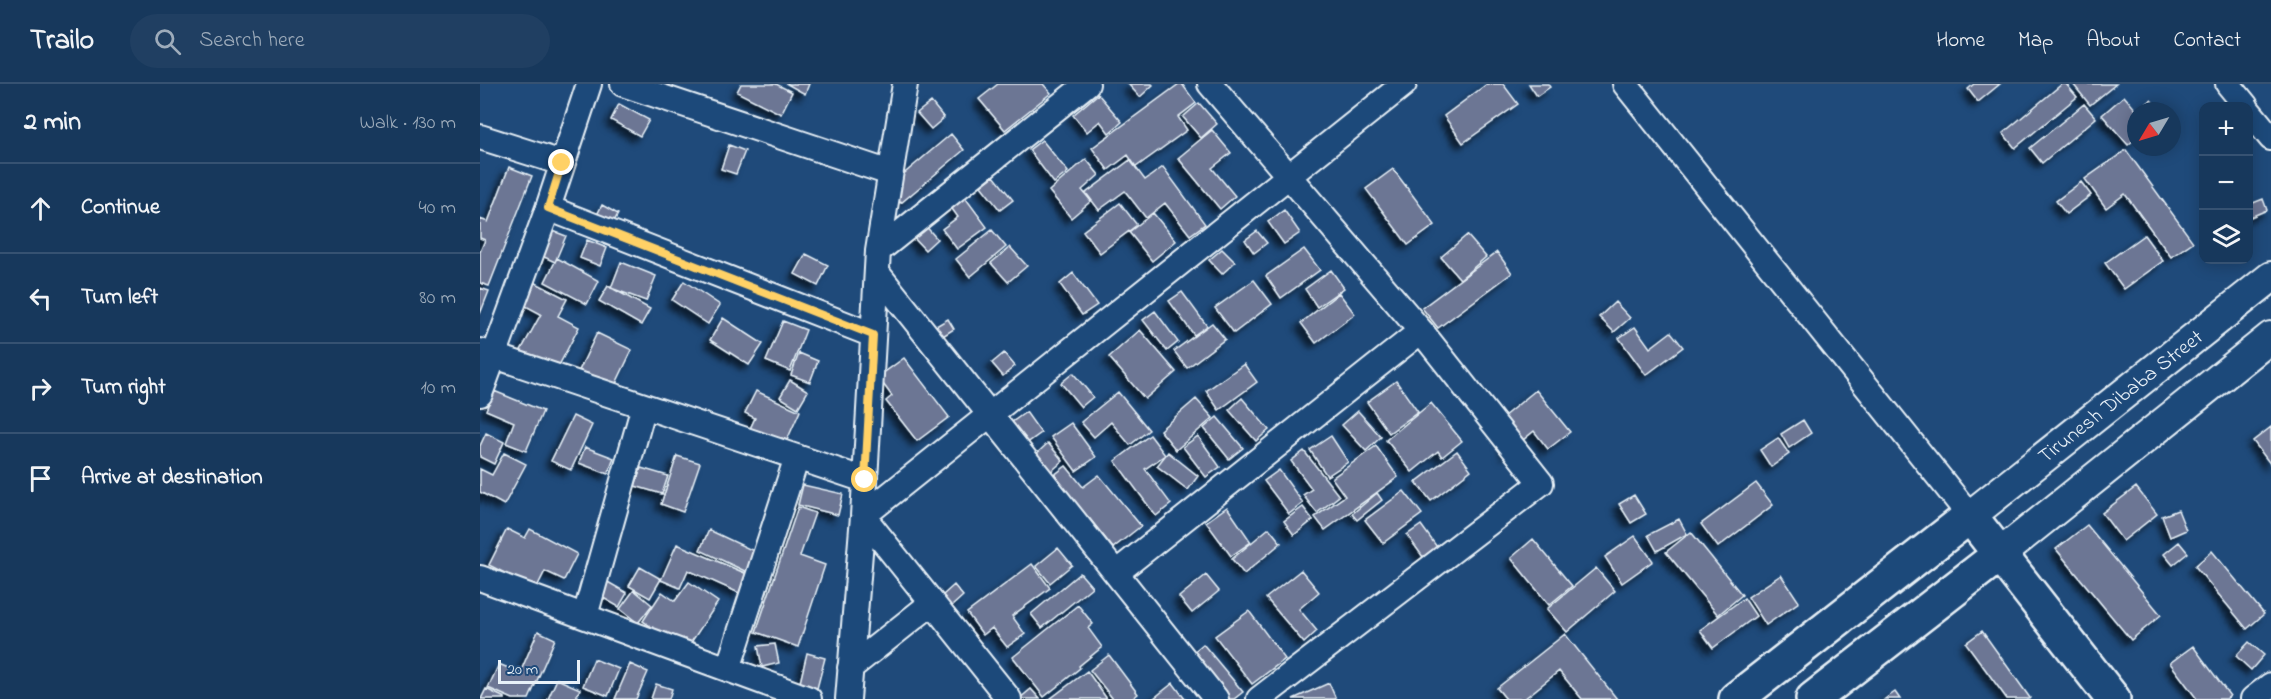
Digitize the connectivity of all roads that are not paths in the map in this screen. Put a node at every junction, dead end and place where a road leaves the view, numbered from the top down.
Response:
1 (589, 84) edge
2 (623, 84) edge
3 (905, 84) edge
4 (1087, 84) edge
5 (1209, 84) edge
6 (1404, 84) edge
7 (1625, 84) edge
8 (2228, 84) edge
9 (2243, 102) edge
10 (2253, 116) edge
11 (480, 137) edge
12 (2271, 138) edge
13 (562, 163) junction
14 (890, 173) junction
15 (1289, 177) junction
16 (548, 208) junction
17 (878, 262) junction
18 (2271, 277) edge
19 (1420, 331) junction
20 (873, 335) junction
21 (2271, 337) edge
22 (487, 353) edge
23 (480, 394) edge
24 (644, 406) junction
25 (990, 416) junction
26 (797, 457) junction
27 (865, 480) junction
28 (863, 516) junction
29 (1970, 516) junction
30 (2000, 554) junction
31 (1116, 573) junction
32 (480, 578) edge
33 (932, 603) junction
34 (585, 616) junction
35 (850, 668) junction
36 (728, 669) junction
37 (2271, 685) edge
38 (1739, 698) edge
39 (809, 699) edge
40 (848, 699) edge
41 (1009, 699) edge
42 (1216, 699) edge
43 (1259, 699) edge
44 (1812, 699) edge
45 (2113, 699) edge
46 (2253, 699) edge

1 - 13 street
2 - 14 street
3 - 14 street
4 - 17 street
5 - 15 street
6 - 15 street
7 - 29 street
8 - 9 street
10 - 12 street
11 - 13 street
13 - 16 street
14 - 17 street
15 - 19 street
15 - 25 street
16 - 20 street
16 - 22 street
17 - 20 street
17 - 25 street
18 - 29 street, Tirunesh Dibaba Street
19 - 31 street
19 - 43 street
20 - 27 street
21 - 30 street
22 - 23 street
22 - 24 street
24 - 26 street
24 - 34 street
25 - 28 street
25 - 31 street
26 - 27 street
26 - 36 street
27 - 28 street
28 - 33 street
28 - 35 street
29 - 30 main road
29 - 38 main road, Tirunesh Dibaba Street
30 - 44 main road
30 - 45 main road
31 - 42 street
32 - 34 street
33 - 35 street
33 - 41 street
34 - 36 street
35 - 40 street
36 - 39 street
37 - 46 street

